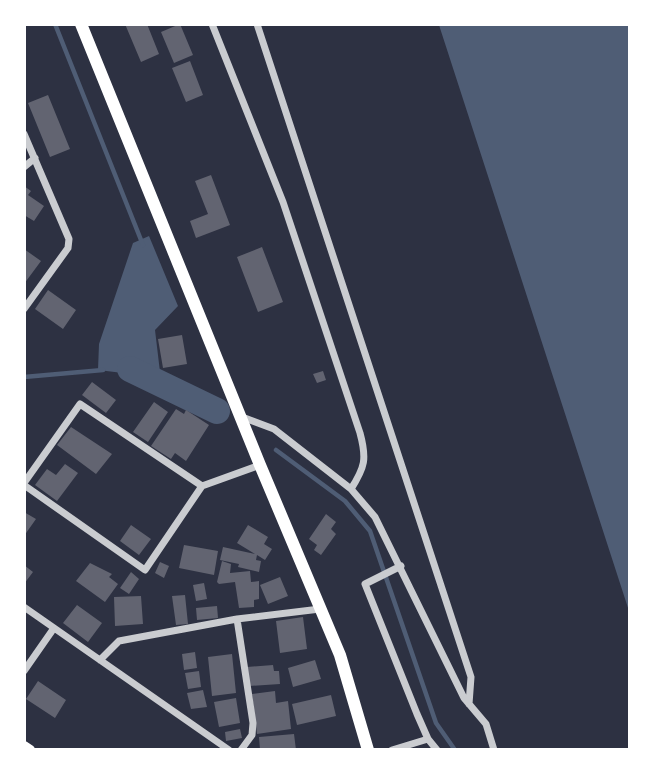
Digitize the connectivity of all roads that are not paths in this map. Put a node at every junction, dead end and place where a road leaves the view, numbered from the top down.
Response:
1 (81, 24) edge
2 (212, 24) edge
3 (257, 24) edge
4 (24, 134) edge
5 (34, 158) junction
6 (24, 167) edge
7 (24, 309) edge
8 (242, 417) junction
9 (260, 465) junction
10 (24, 484) edge
11 (202, 486) junction
12 (351, 489) junction
13 (401, 566) junction
14 (24, 607) edge
15 (321, 609) junction
16 (237, 619) junction
17 (54, 628) junction
18 (100, 660) junction
19 (24, 671) edge
20 (470, 704) junction
21 (428, 739) junction
22 (24, 746) edge
23 (30, 750) edge
24 (229, 750) edge
25 (242, 750) edge
26 (368, 750) edge
27 (392, 750) edge
28 (436, 750) edge
29 (494, 750) edge

1 - 8 highway
2 - 12 street
3 - 20 street
4 - 5 street
5 - 6 street
5 - 7 street
8 - 9 highway
8 - 12 street
9 - 11 street
9 - 15 highway
10 - 11 street
10 - 11 street
12 - 13 street
13 - 20 street
13 - 21 street
14 - 17 street
15 - 16 street
15 - 26 highway
16 - 18 street
16 - 25 street
17 - 18 street
17 - 19 street
18 - 24 street
20 - 29 street
21 - 27 street
21 - 28 street
22 - 23 main road

